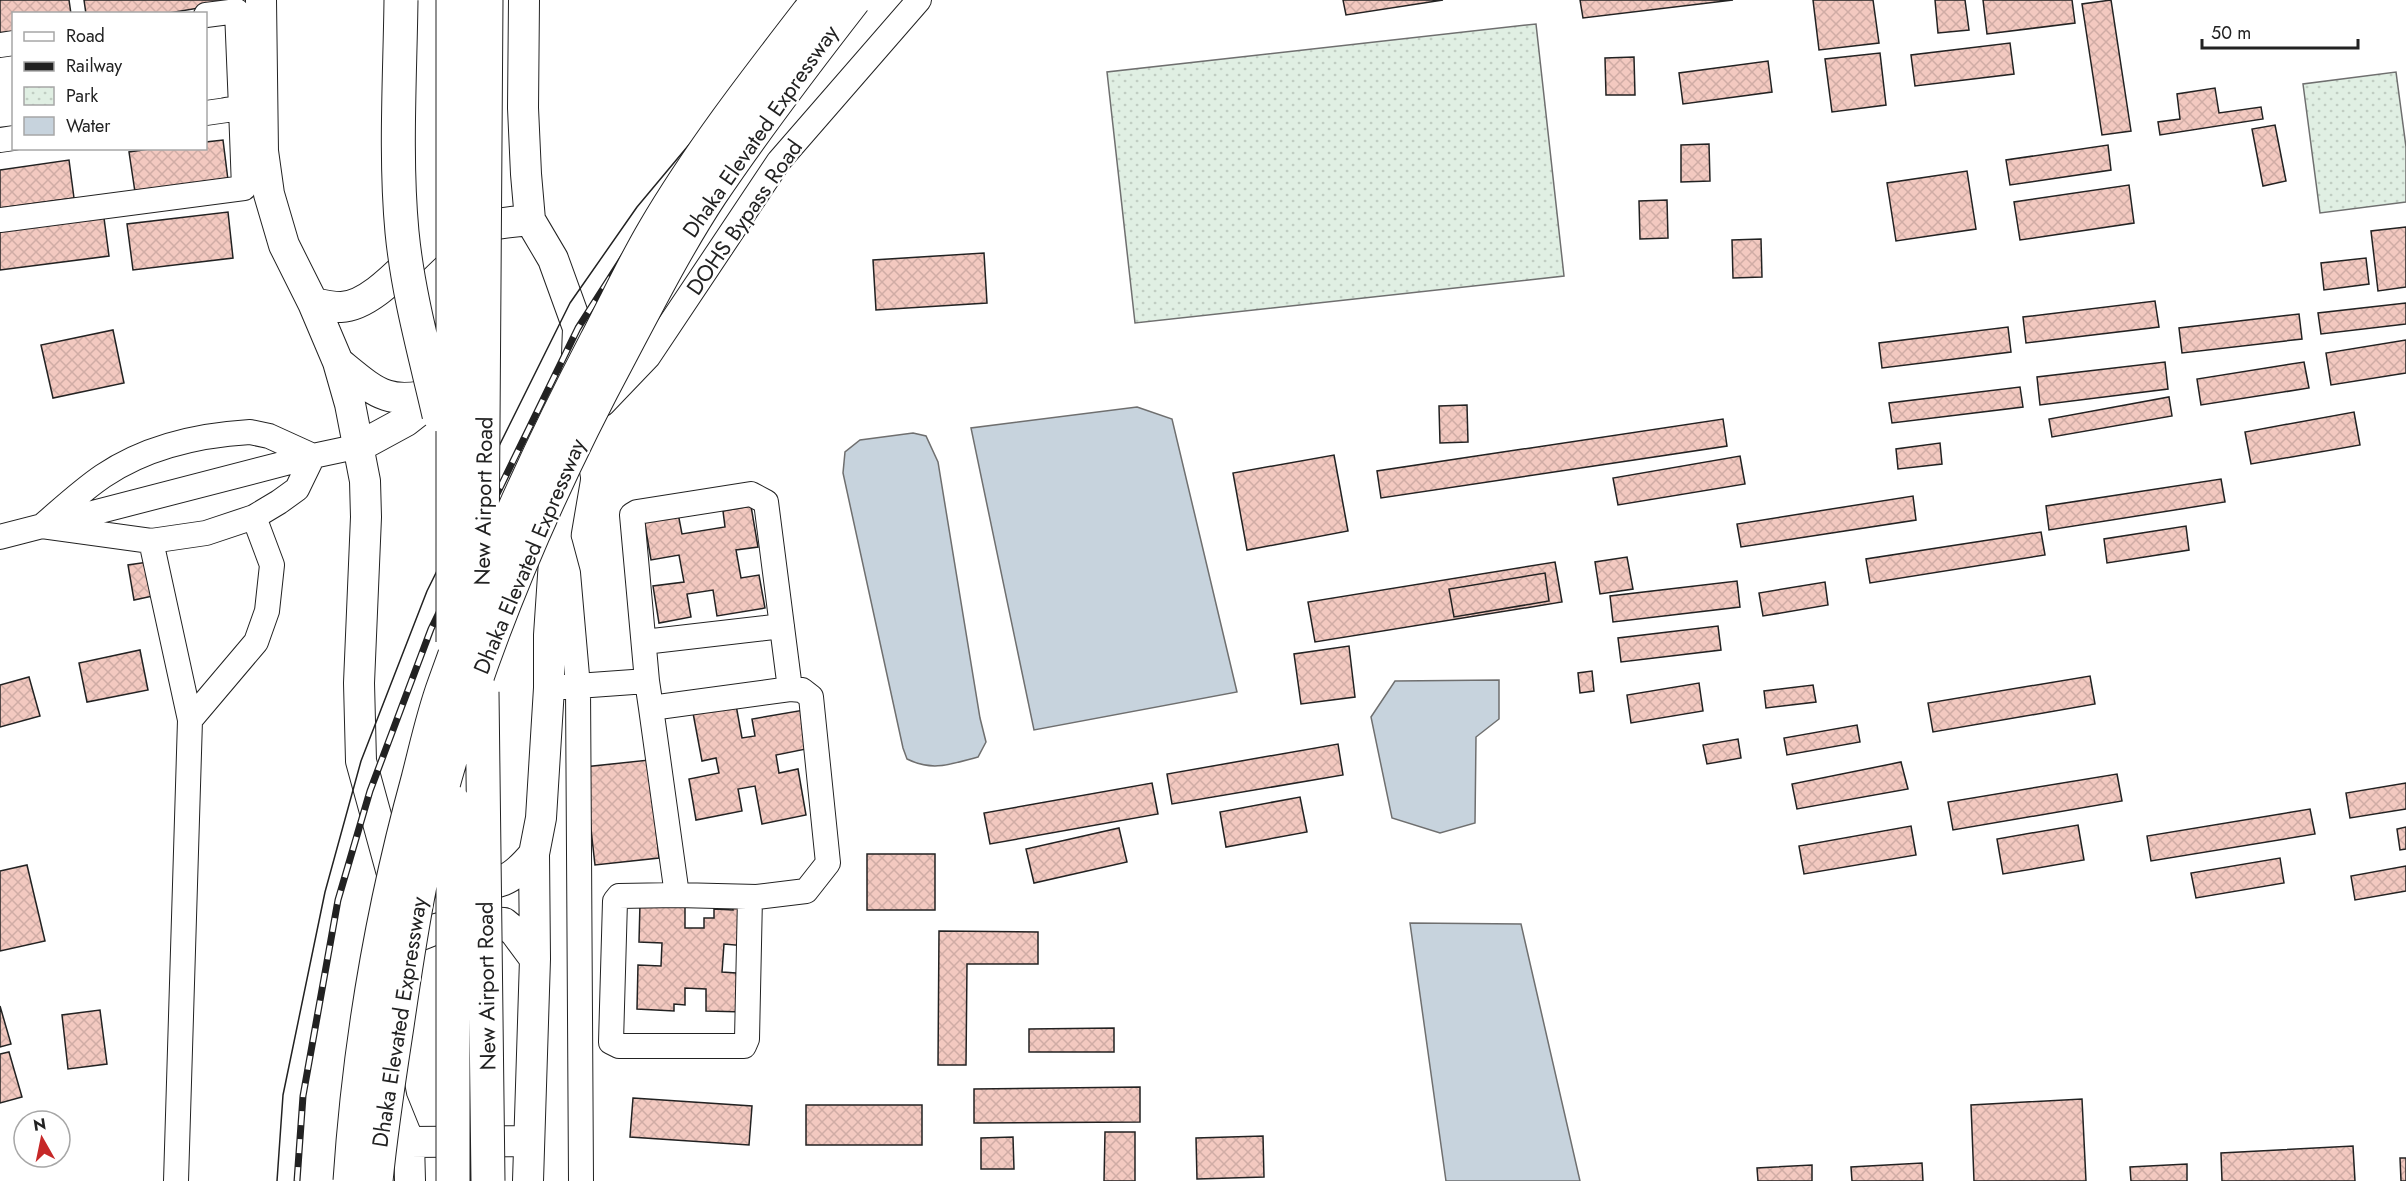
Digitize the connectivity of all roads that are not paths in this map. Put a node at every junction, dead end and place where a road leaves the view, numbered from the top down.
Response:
1 (237, 0) edge
2 (261, 0) edge
3 (400, 0) edge
4 (429, 0) edge
5 (453, 0) edge
6 (486, 0) edge
7 (818, 0) edge
8 (854, 0) edge
9 (919, 0) edge
10 (524, 13) edge
11 (207, 15) edge
12 (207, 15) edge
13 (430, 36) junction
14 (523, 108) junction
15 (430, 111) junction
16 (207, 113) edge
17 (207, 113) edge
18 (0, 220) edge
19 (530, 220) junction
20 (496, 224) junction
21 (431, 242) junction
22 (313, 303) junction
23 (338, 362) junction
24 (445, 391) junction
25 (572, 437) junction
26 (360, 446) junction
27 (313, 456) junction
28 (452, 463) junction
29 (254, 517) junction
30 (42, 526) junction
31 (0, 537) edge
32 (151, 541) junction
33 (782, 626) junction
34 (644, 642) junction
35 (647, 681) junction
36 (563, 687) junction
37 (790, 689) junction
38 (651, 708) junction
39 (190, 720) junction
40 (388, 853) junction
41 (534, 854) junction
42 (676, 895) junction
43 (750, 897) junction
44 (403, 942) junction
45 (535, 958) junction
46 (529, 1141) junction
47 (409, 1142) junction
48 (176, 1181) edge
49 (350, 1181) edge
50 (376, 1181) edge
51 (410, 1181) edge
52 (453, 1181) edge
53 (488, 1181) edge
54 (528, 1181) edge
55 (581, 1181) edge

1 - 11 street
2 - 22 main road
3 - 28 highway, bridge
4 - 13 main road
5 - 28 highway, New Airport Road, bridge
6 - 53 highway, New Airport Road, bridge
7 - 49 highway, Dhaka Elevated Expressway, bridge
8 - 50 highway, Dhaka Elevated Expressway, bridge
9 - 25 street, DOHS Bypass Road
10 - 13 main road
10 - 14 main road
12 - 16 street
13 - 15 main road
14 - 15 main road
14 - 19 main road
15 - 21 main road
17 - 18 street
19 - 20 main road
19 - 25 main road
20 - 21 main road
20 - 24 main road
21 - 22 main road
22 - 23 main road
23 - 24 main road
23 - 26 main road
24 - 26 main road
25 - 36 main road
26 - 27 street
26 - 40 main road
27 - 29 street
27 - 30 street
27 - 30 street
28 - 52 highway, New Airport Road, bridge
29 - 32 street
29 - 39 street
30 - 31 street
30 - 32 street
32 - 39 street
33 - 34 street
33 - 34 street
33 - 37 street
34 - 35 street
35 - 36 street
35 - 38 street
36 - 41 main road
36 - 55 street
37 - 38 street
37 - 43 street
38 - 42 street
39 - 48 street
40 - 41 main road
40 - 44 main road
41 - 45 main road
42 - 43 street
42 - 43 street
44 - 45 main road
44 - 47 main road
45 - 46 main road
46 - 47 main road
46 - 54 main road
47 - 51 main road

